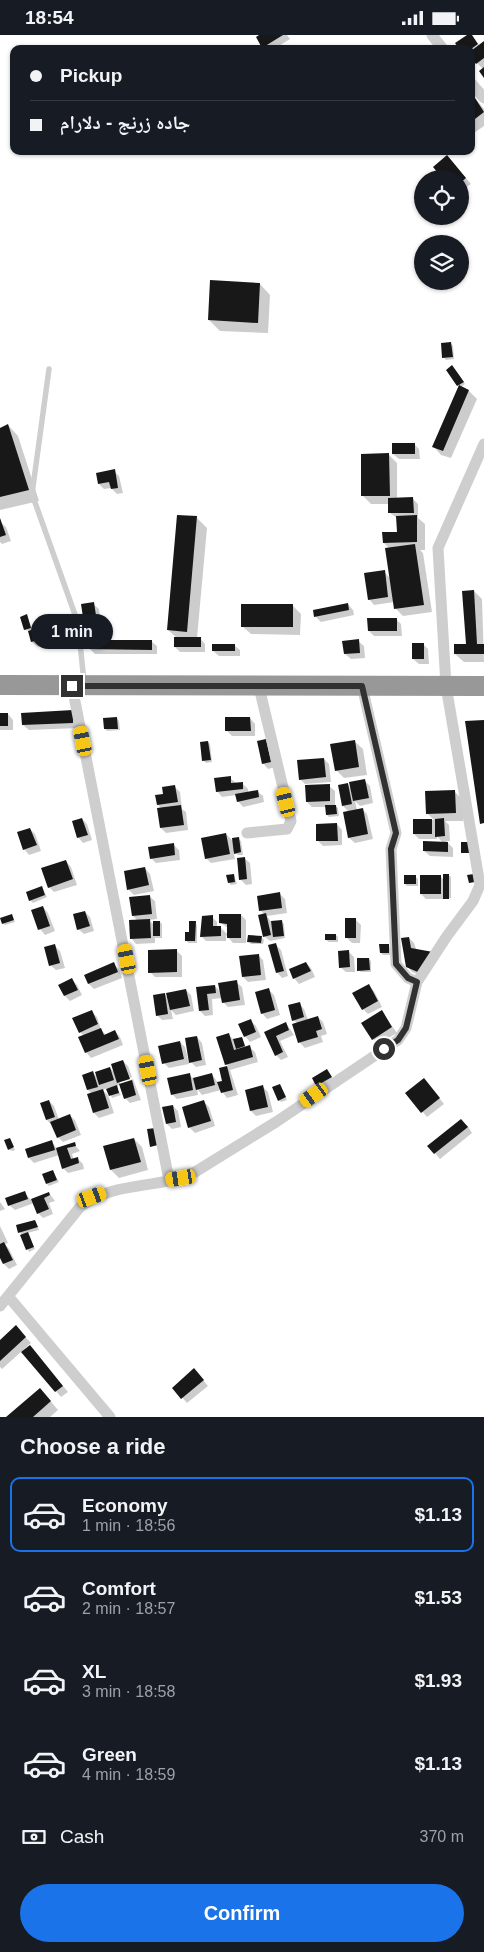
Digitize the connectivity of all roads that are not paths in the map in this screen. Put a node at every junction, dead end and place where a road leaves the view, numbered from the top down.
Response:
1 (432, 35) edge
2 (440, 45) edge
3 (475, 88) edge
4 (484, 98) edge
5 (49, 369) dead end
6 (484, 444) edge
7 (0, 685) edge
8 (78, 686) junction
9 (362, 686) junction
10 (446, 686) junction
11 (484, 686) edge
12 (259, 687) junction
13 (248, 833) dead end
14 (417, 982) junction
15 (169, 1180) junction
16 (8, 1296) junction
17 (0, 1306) edge
18 (110, 1417) edge

1 - 2 street
3 - 4 street
5 - 8 lane
6 - 10 street
7 - 8 highway
8 - 12 highway
8 - 15 street
9 - 10 highway
9 - 12 highway
9 - 14 street
10 - 11 highway
10 - 14 street
12 - 13 street
14 - 15 street
15 - 16 street
16 - 17 street
16 - 18 street

